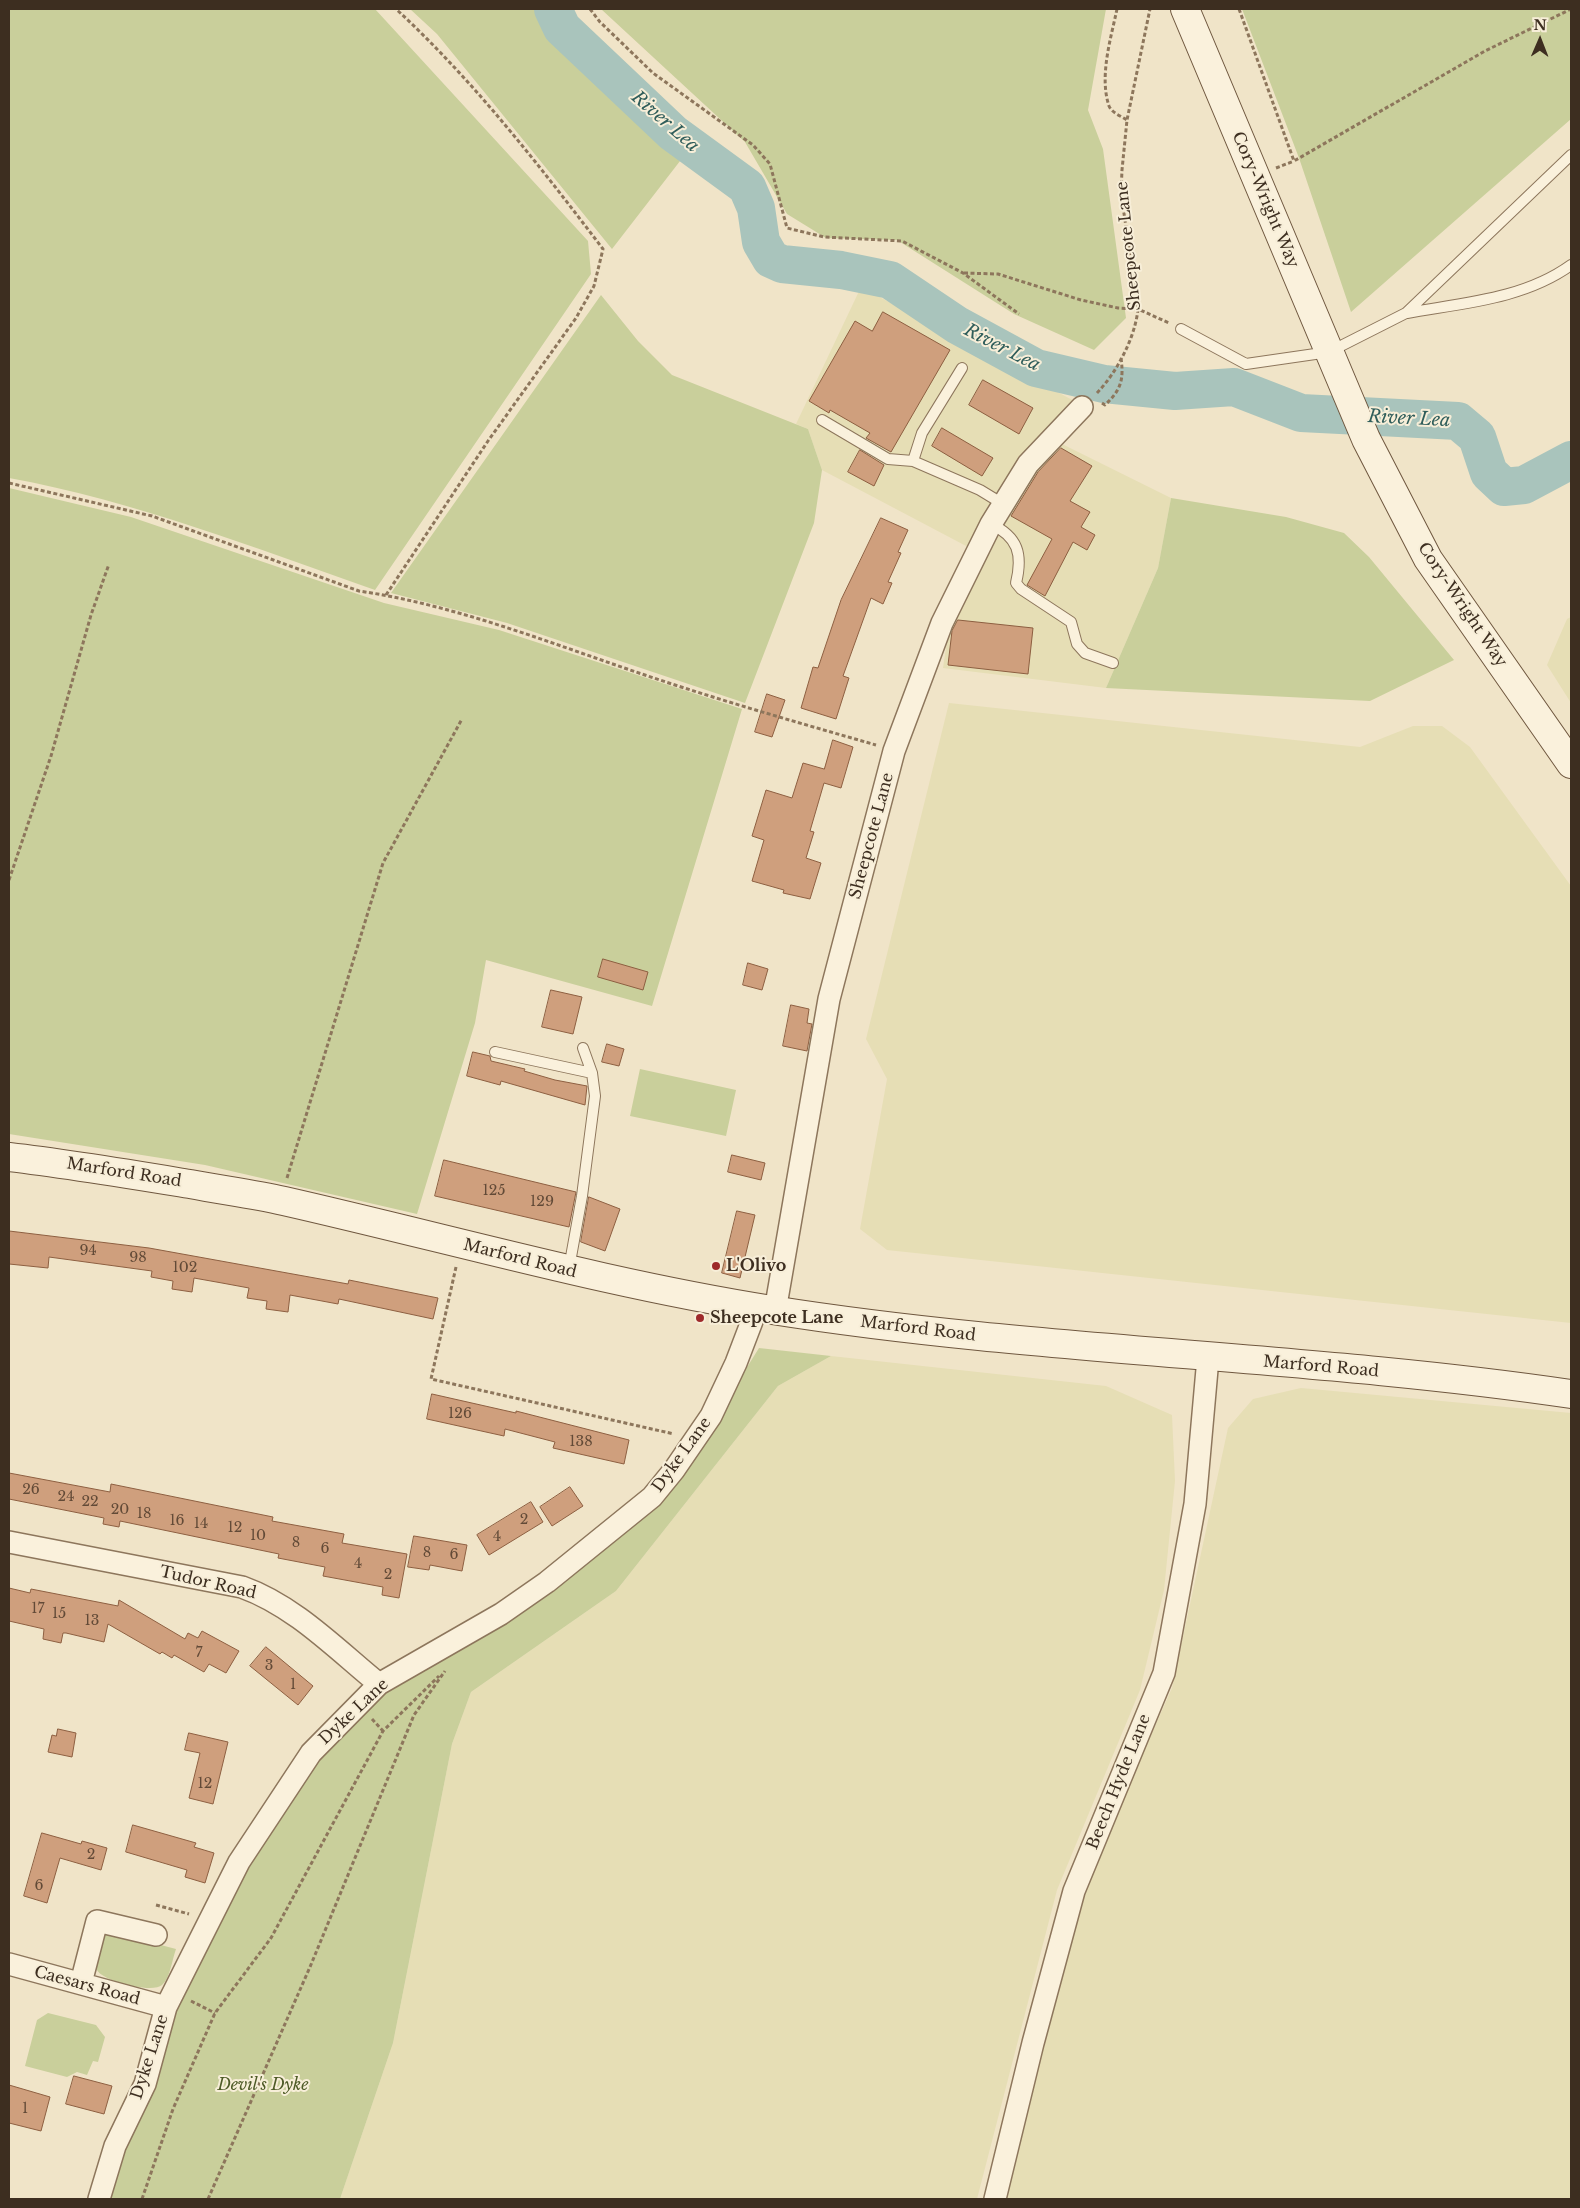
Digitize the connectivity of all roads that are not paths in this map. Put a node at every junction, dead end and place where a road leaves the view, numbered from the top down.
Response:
1 (1185, 9) edge
2 (1571, 155) edge
3 (1571, 265) edge
4 (1406, 314) junction
5 (1181, 329) road end
6 (1329, 352) junction
7 (962, 368) dead end
8 (1082, 407) dead end
9 (822, 420) dead end
10 (913, 461) junction
11 (1003, 504) junction
12 (991, 524) junction
13 (1113, 663) dead end
14 (1571, 764) edge
15 (583, 1048) dead end
16 (495, 1052) dead end
17 (592, 1073) junction
18 (9, 1157) edge
19 (569, 1271) junction
20 (766, 1309) junction
21 (1208, 1358) junction
22 (1571, 1394) edge
23 (9, 1542) edge
24 (380, 1684) junction
25 (156, 1935) dead end
26 (9, 1964) edge
27 (81, 1983) junction
28 (166, 2008) junction
29 (99, 2199) edge
30 (995, 2199) edge

1 - 6 street, Cory-Wright Way
2 - 4 lane
3 - 4 lane
4 - 6 lane
5 - 6 lane
6 - 14 street, Cory-Wright Way
7 - 10 lane
8 - 11 street, Sheepcote Lane
9 - 10 lane
10 - 11 lane
11 - 12 street, Sheepcote Lane
12 - 13 lane
12 - 20 street, Sheepcote Lane
15 - 17 lane
16 - 17 lane
17 - 19 lane
18 - 19 street, Marford Road
19 - 20 street, Marford Road
20 - 21 street, Marford Road
20 - 24 street, Dyke Lane
21 - 22 street, Marford Road
21 - 30 street, Beech Hyde Lane
23 - 24 street, Tudor Road
24 - 28 street, Dyke Lane
25 - 27 street
26 - 27 street, Caesars Road
27 - 28 street, Caesars Road
28 - 29 street, Dyke Lane

